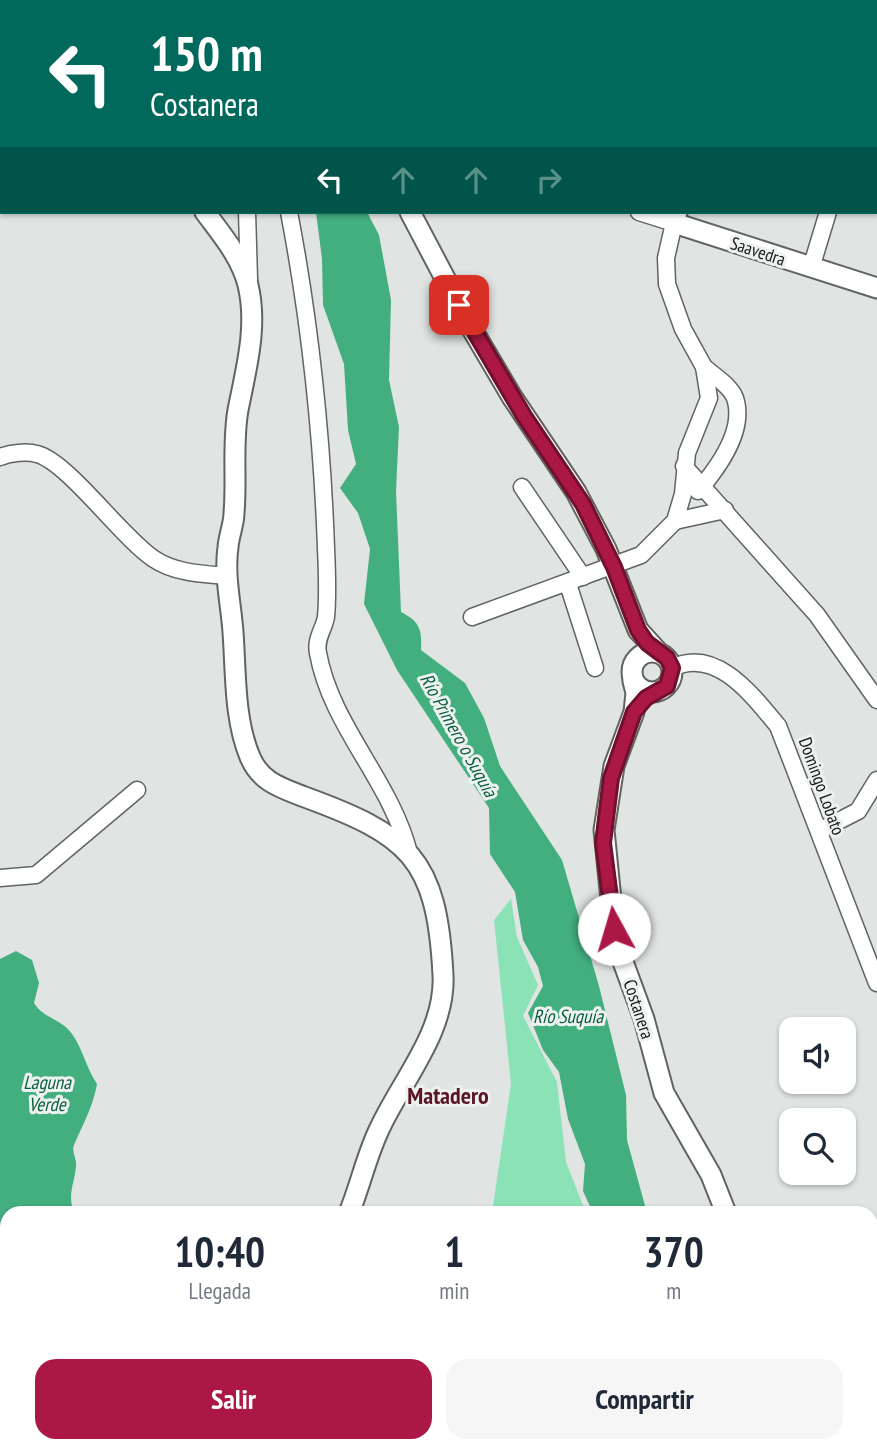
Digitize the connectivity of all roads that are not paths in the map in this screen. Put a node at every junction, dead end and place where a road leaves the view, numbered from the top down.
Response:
1 (206, 214) edge
2 (247, 214) edge
3 (289, 214) edge
4 (411, 214) edge
5 (653, 214) edge
6 (827, 214) edge
7 (675, 217) edge
8 (811, 268) junction
9 (249, 288) junction
10 (877, 288) edge
11 (704, 367) junction
12 (0, 457) edge
13 (684, 466) junction
14 (703, 485) junction
15 (522, 487) dead end
16 (724, 510) junction
17 (675, 521) junction
18 (614, 567) junction
19 (227, 576) junction
20 (583, 577) junction
21 (568, 583) junction
22 (472, 617) dead end
23 (638, 630) junction
24 (657, 652) junction
25 (595, 668) dead end
26 (672, 668) junction
27 (633, 671) junction
28 (655, 692) junction
29 (877, 700) edge
30 (634, 712) junction
31 (877, 780) edge
32 (137, 790) dead end
33 (819, 831) junction
34 (410, 853) junction
35 (0, 878) edge
36 (877, 983) edge
37 (352, 1206) edge
38 (723, 1206) edge

1 - 9 street
2 - 9 street
3 - 34 street
4 - 18 street, Costanera
5 - 7 street, Saavedra
6 - 8 street
7 - 8 street, Saavedra
7 - 11 street
8 - 10 street, Saavedra
9 - 19 street
11 - 13 street
11 - 14 street
12 - 19 street
13 - 14 street
13 - 17 street
14 - 16 street
14 - 17 street
15 - 20 street
16 - 17 street
16 - 29 street
17 - 18 street
18 - 20 street
18 - 23 street, Costanera
19 - 34 street
20 - 21 street
21 - 22 street
21 - 25 street
23 - 24 street, Costanera
23 - 27 street, Costanera
24 - 26 street, Costanera
24 - 27 street
26 - 28 street, Costanera
26 - 33 street, Domingo Lobato
27 - 28 street
27 - 30 street, Costanera
28 - 30 street, Costanera
30 - 38 street, Costanera
31 - 33 street
32 - 35 street
33 - 36 street, Domingo Lobato
34 - 37 street

